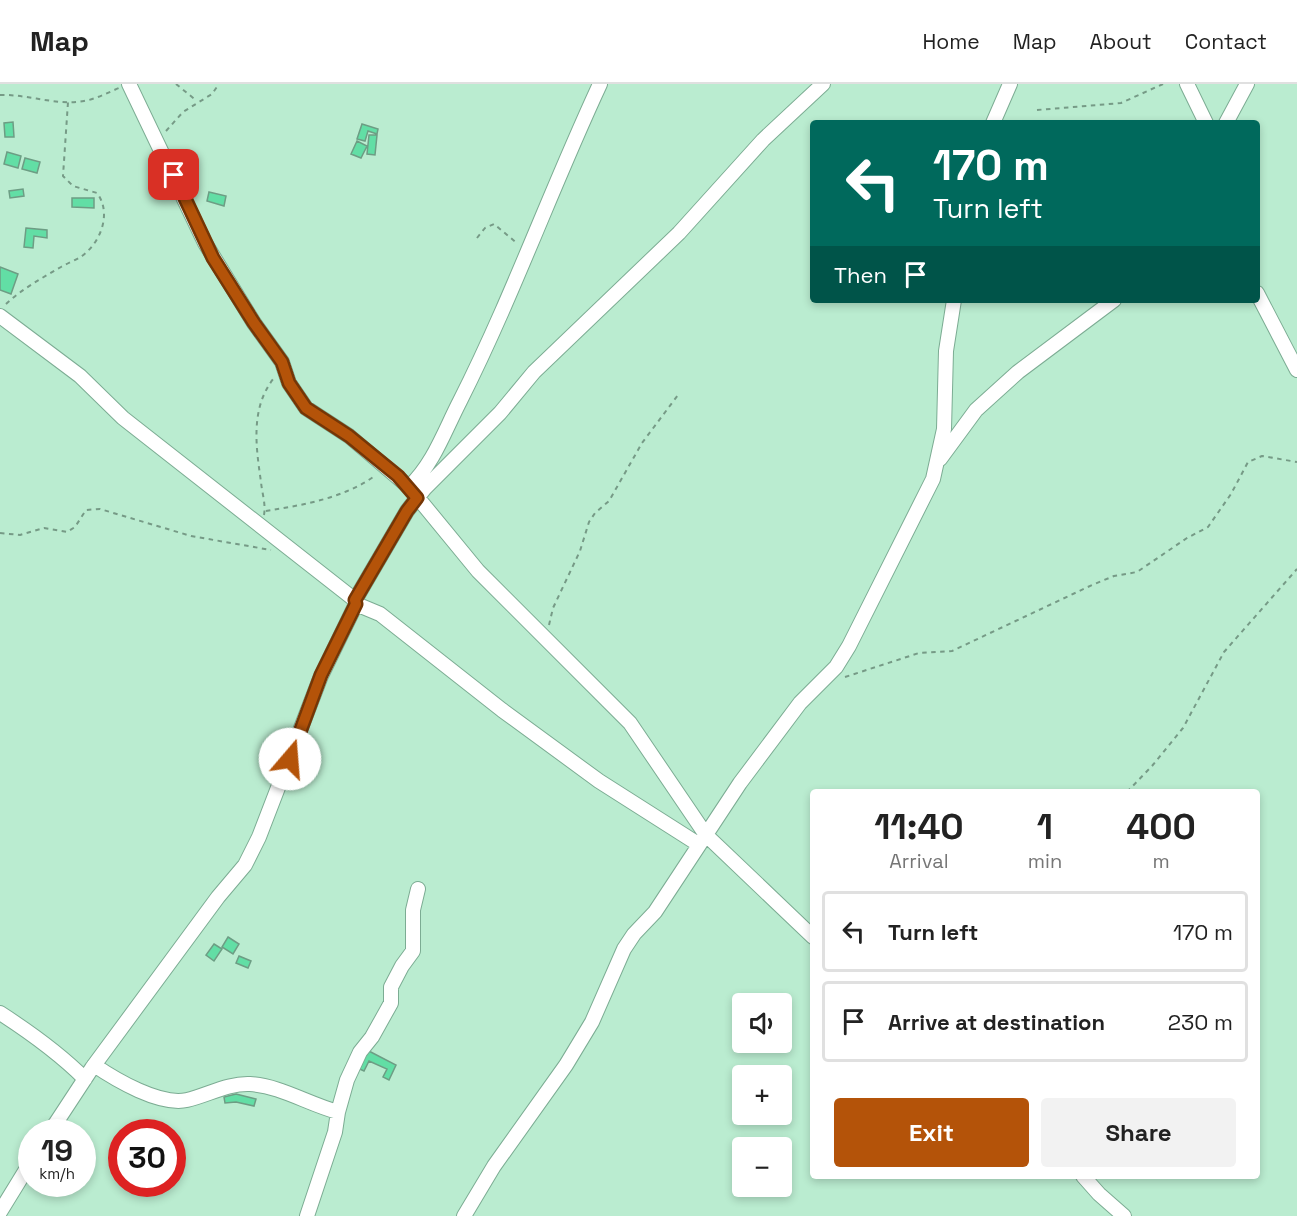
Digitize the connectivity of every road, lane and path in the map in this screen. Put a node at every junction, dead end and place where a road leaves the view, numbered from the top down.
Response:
1 (128, 84) edge
2 (176, 84) edge
3 (219, 84) edge
4 (600, 84) edge
5 (823, 84) edge
6 (1010, 84) edge
7 (1163, 84) edge
8 (1187, 84) edge
9 (1247, 84) edge
10 (0, 95) edge
11 (68, 102) junction
12 (198, 102) junction
13 (1037, 110) dead end
14 (994, 120) edge
15 (1205, 120) edge
16 (1228, 120) edge
17 (156, 143) junction
18 (477, 238) dead end
19 (527, 251) junction
20 (1260, 299) edge
21 (954, 303) edge
22 (1110, 303) edge
23 (0, 310) edge
24 (0, 316) edge
25 (285, 368) junction
26 (1297, 370) edge
27 (678, 395) dead end
28 (939, 460) junction
29 (1297, 462) edge
30 (389, 469) junction
31 (413, 492) junction
32 (265, 511) junction
33 (262, 525) junction
34 (0, 532) edge
35 (295, 553) junction
36 (1297, 569) edge
37 (356, 602) junction
38 (545, 636) junction
39 (821, 683) junction
40 (1130, 789) edge
41 (702, 839) junction
42 (418, 889) dead end
43 (810, 934) edge
44 (0, 1013) edge
45 (94, 1065) junction
46 (85, 1079) junction
47 (338, 1112) junction
48 (59, 1119) edge
49 (1086, 1179) edge
50 (18, 1183) edge
51 (0, 1212) edge
52 (307, 1216) edge
53 (464, 1216) edge
54 (1124, 1216) edge

1 - 11 path
1 - 17 street
2 - 12 path
3 - 12 path
4 - 19 street
5 - 31 street
6 - 14 street
7 - 13 path
8 - 15 street
9 - 16 street
10 - 11 path
11 - 23 path
12 - 17 path
17 - 25 street
18 - 19 path
19 - 31 street
20 - 26 street
21 - 28 street
22 - 28 street
24 - 33 street
25 - 30 street
25 - 32 path
27 - 38 path
28 - 39 street
29 - 39 path
30 - 31 street
30 - 32 path
31 - 37 street
31 - 38 street
32 - 33 path
33 - 35 street
34 - 35 path
35 - 37 street
36 - 40 path
37 - 41 street
37 - 45 street
38 - 41 street
39 - 41 street
41 - 43 street
41 - 53 street
42 - 47 street
44 - 46 street
45 - 46 street
45 - 47 street
46 - 48 street
47 - 52 street
49 - 54 street
50 - 51 street

